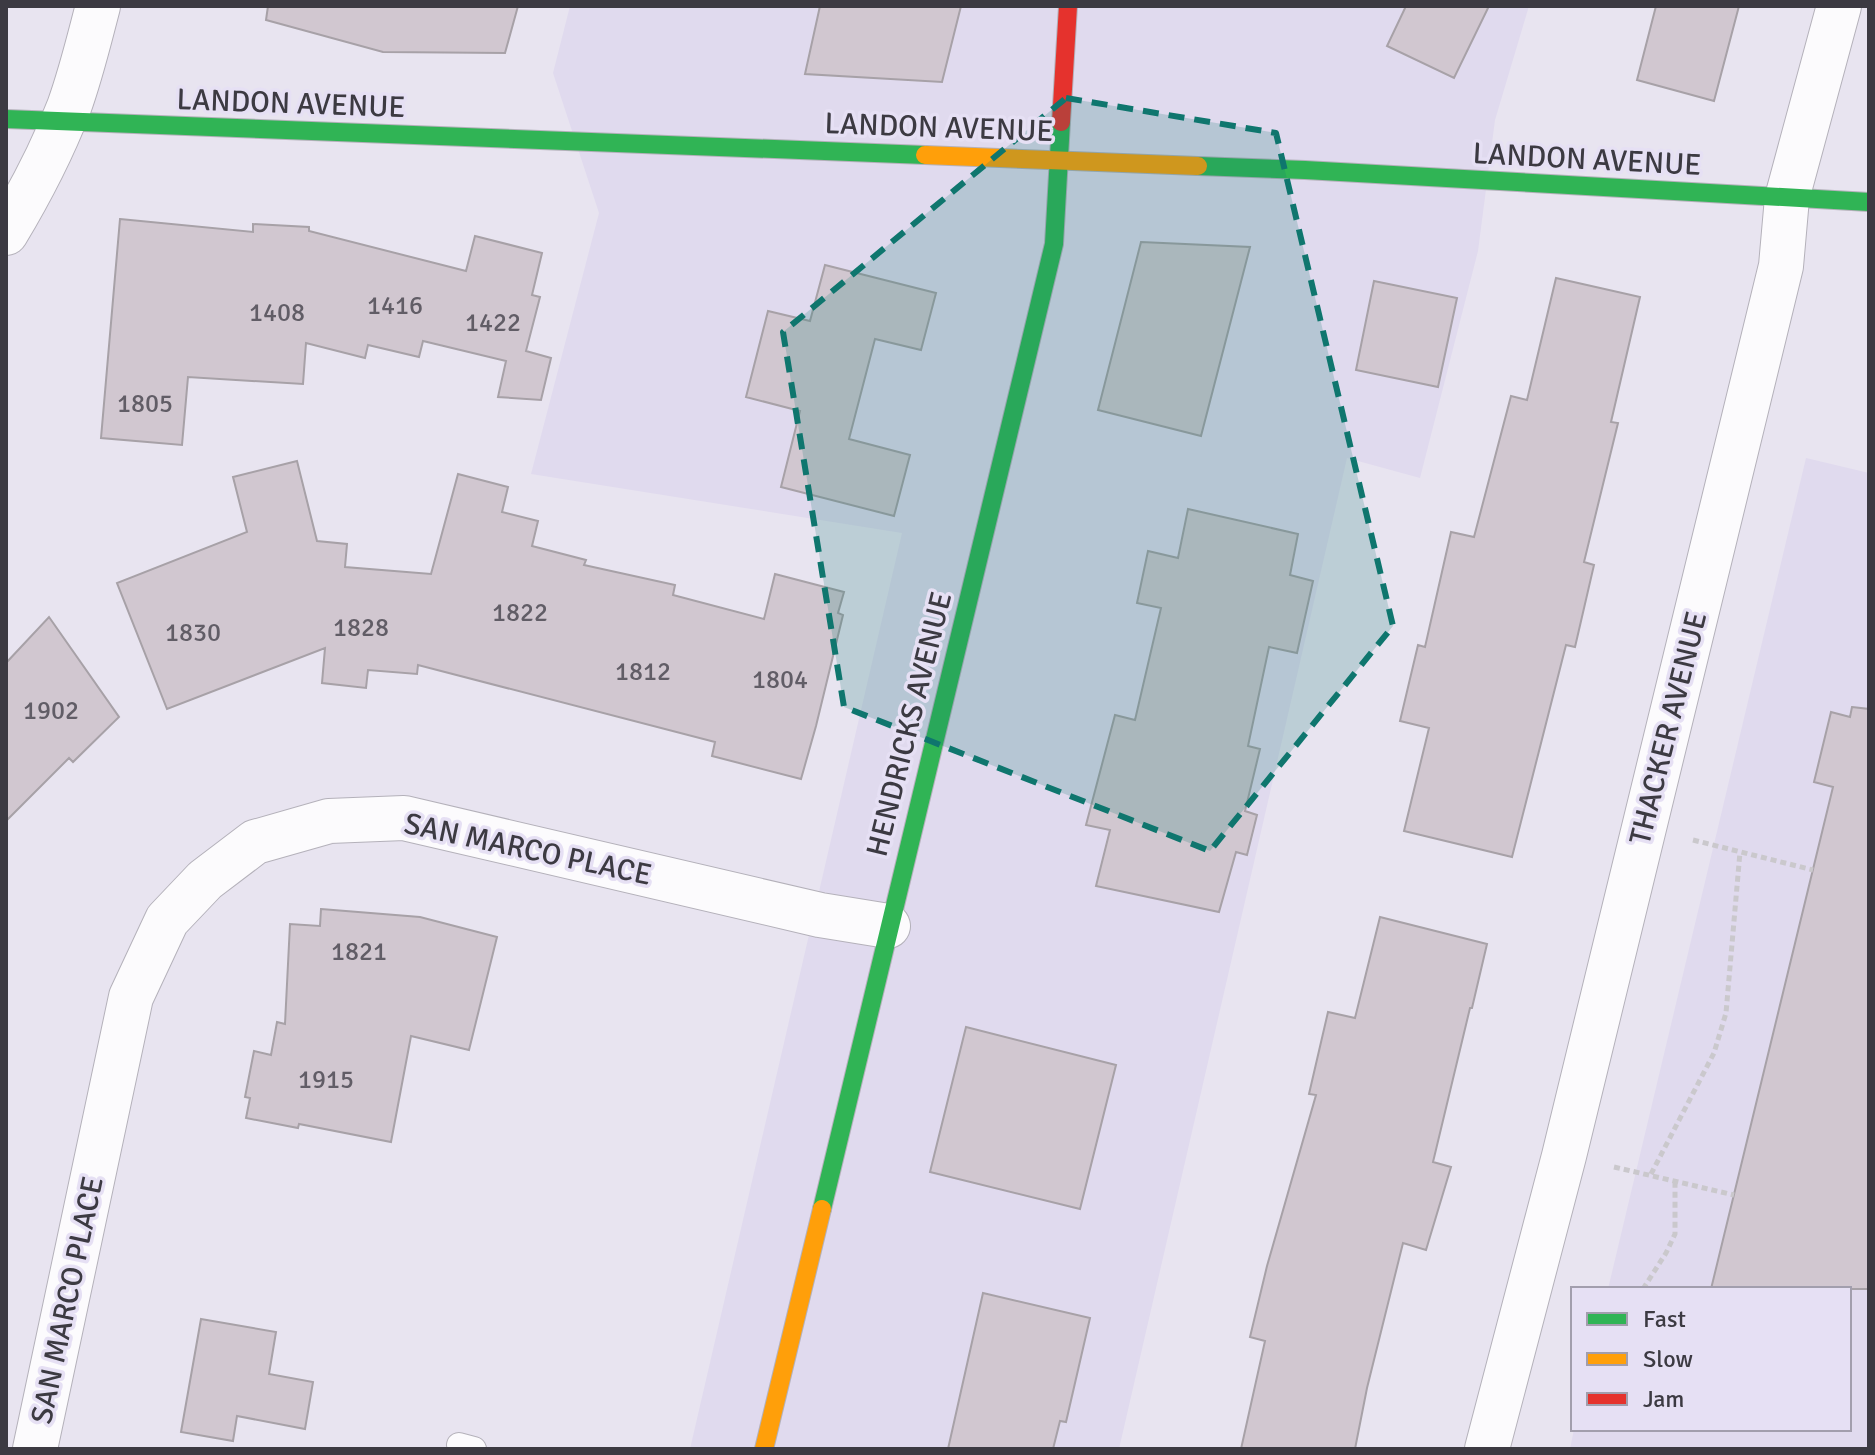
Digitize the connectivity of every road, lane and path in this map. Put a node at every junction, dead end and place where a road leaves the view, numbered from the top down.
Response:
1 (98, 6) edge
2 (1068, 6) edge
3 (1839, 6) edge
4 (6, 119) edge
5 (63, 122) junction
6 (1059, 160) junction
7 (1787, 198) junction
8 (1869, 202) edge
9 (6, 233) edge
10 (1645, 826) junction
11 (1740, 852) junction
12 (1813, 870) dead end
13 (888, 926) junction
14 (1564, 1156) junction
15 (1651, 1174) junction
16 (1675, 1180) junction
17 (1734, 1195) dead end
18 (1644, 1287) edge
19 (35, 1449) edge
20 (764, 1449) edge
21 (1487, 1449) edge

1 - 5 street
2 - 6 street, HENDRICKS AVENUE
3 - 7 street, THACKER AVENUE
4 - 5 street, LANDON AVENUE
5 - 6 street, LANDON AVENUE
5 - 9 street
6 - 7 street, LANDON AVENUE
6 - 13 street, HENDRICKS AVENUE
7 - 8 street, LANDON AVENUE
7 - 10 street, THACKER AVENUE
10 - 11 path
10 - 14 street, THACKER AVENUE
11 - 12 path
11 - 15 path
13 - 19 street, SAN MARCO PLACE
13 - 20 street, HENDRICKS AVENUE
14 - 15 path
14 - 21 street, THACKER AVENUE
15 - 16 path
16 - 17 path
16 - 18 path

